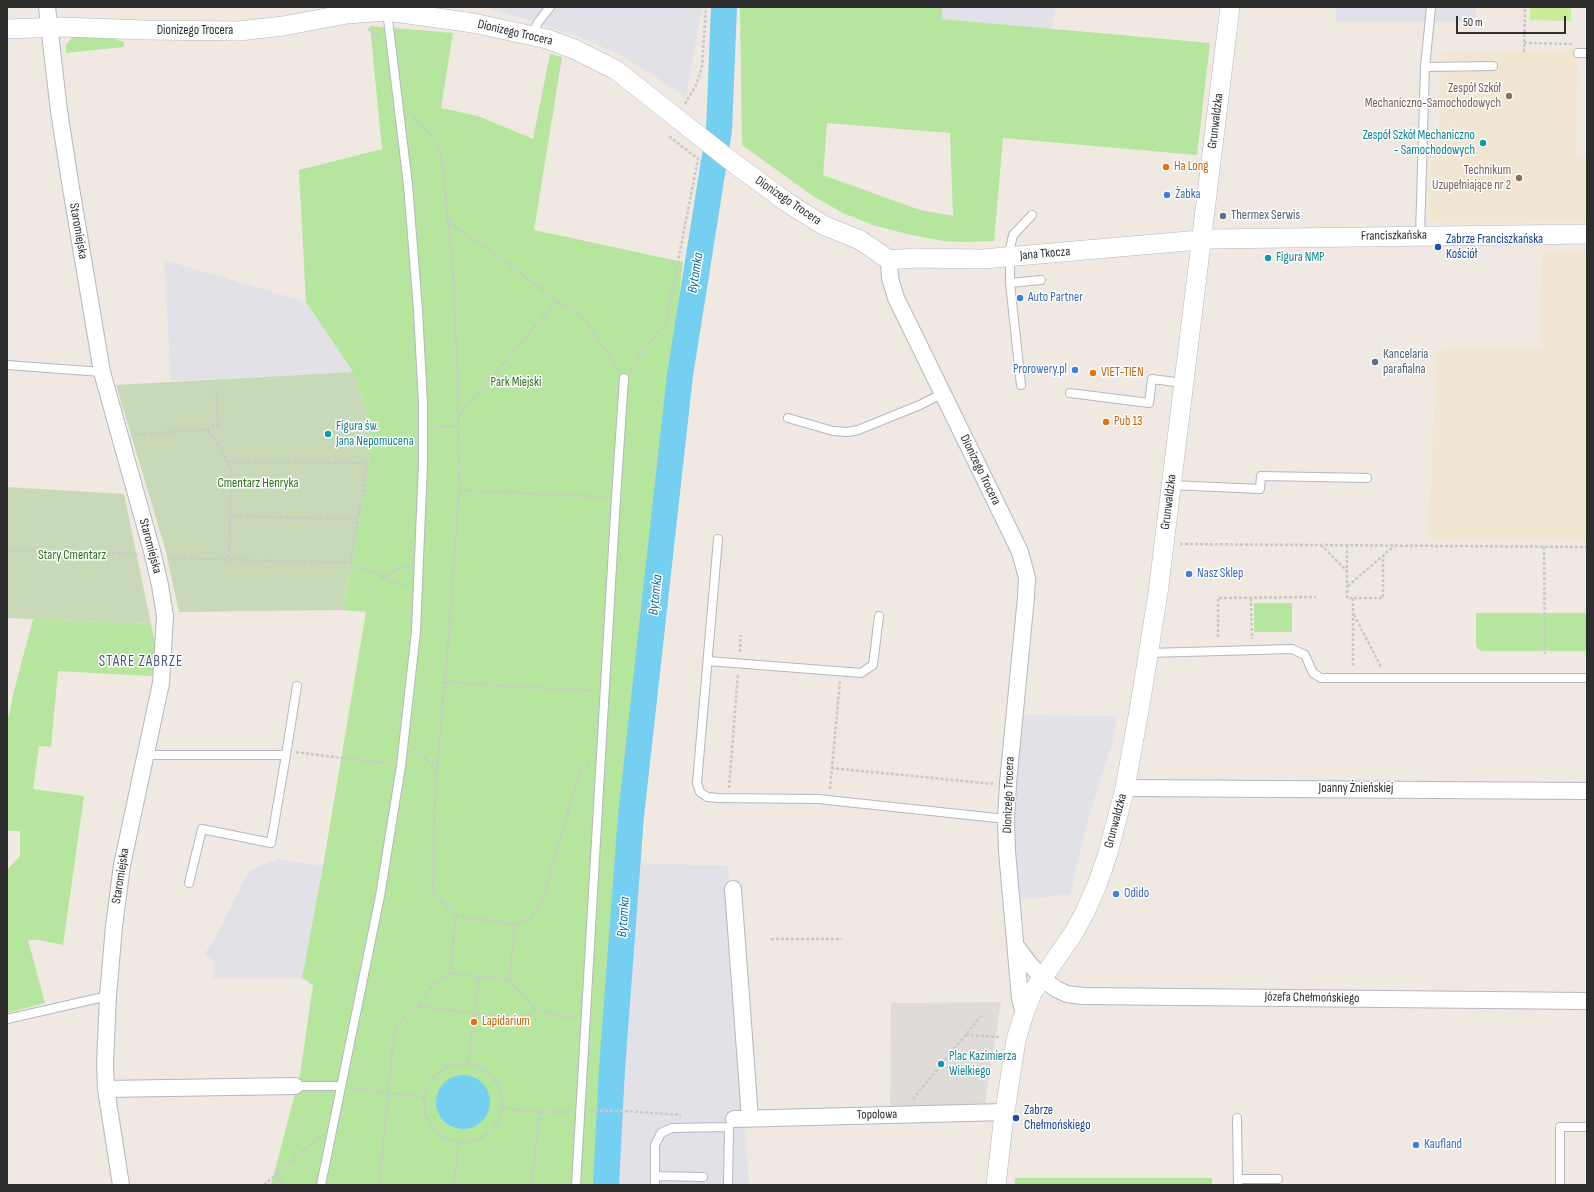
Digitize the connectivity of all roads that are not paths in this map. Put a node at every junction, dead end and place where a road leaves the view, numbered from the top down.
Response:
1 (47, 7) edge
2 (550, 7) edge
3 (1230, 7) edge
4 (1431, 7) edge
5 (381, 10) edge
6 (49, 27) junction
7 (7, 29) edge
8 (531, 35) junction
9 (1578, 53) dead end
10 (1587, 54) edge
11 (1493, 66) dead end
12 (1425, 67) junction
13 (1032, 215) dead end
14 (1587, 234) edge
15 (1420, 236) junction
16 (1201, 239) junction
17 (1011, 257) junction
18 (889, 260) junction
19 (1041, 280) dead end
20 (1010, 283) junction
21 (7, 365) edge
22 (102, 372) junction
23 (624, 378) road end
24 (1183, 383) junction
25 (1021, 385) dead end
26 (943, 393) junction
27 (1070, 393) dead end
28 (788, 418) dead end
29 (1367, 478) dead end
30 (1171, 485) junction
31 (718, 539) dead end
32 (879, 616) dead end
33 (1149, 653) junction
34 (708, 661) junction
35 (1587, 678) edge
36 (297, 686) dead end
37 (145, 754) junction
38 (286, 756) junction
39 (1125, 788) junction
40 (1587, 791) edge
41 (1006, 819) junction
42 (189, 882) dead end
43 (733, 889) dead end
44 (1016, 946) junction
45 (1042, 978) junction
46 (108, 996) junction
47 (1587, 1001) edge
48 (1024, 1014) junction
49 (7, 1019) edge
50 (295, 1086) joint
51 (344, 1087) junction
52 (106, 1089) junction
53 (1005, 1112) junction
54 (750, 1118) junction
55 (1237, 1118) dead end
56 (731, 1123) junction
57 (1587, 1127) edge
58 (655, 1176) junction
59 (703, 1177) dead end
60 (1278, 1179) dead end
61 (1238, 1182) edge
62 (121, 1185) edge
63 (321, 1185) edge
64 (576, 1185) edge
65 (655, 1185) edge
66 (728, 1185) edge
67 (996, 1185) edge
68 (1560, 1185) edge

1 - 6 street, Staromiejska
2 - 8 lane
3 - 16 street, Grunwaldzka
4 - 12 lane
5 - 6 street, Dionizego Trocera
5 - 8 street, Dionizego Trocera
5 - 51 lane
6 - 7 street, Dionizego Trocera
6 - 22 street, Staromiejska
8 - 18 street, Dionizego Trocera
9 - 10 lane
11 - 12 lane
12 - 15 lane
13 - 17 lane
14 - 15 street, Franciszkańska
15 - 16 street, Franciszkańska
16 - 17 street, Jana Tkocza
16 - 24 street, Grunwaldzka
17 - 18 street, Jana Tkocza
17 - 20 lane
18 - 26 street, Dionizego Trocera
19 - 20 lane
20 - 25 lane
21 - 22 lane
22 - 37 street, Staromiejska
23 - 64 lane
24 - 27 lane
24 - 30 street, Grunwaldzka
26 - 28 lane
26 - 41 street, Dionizego Trocera
29 - 30 lane
30 - 33 street, Grunwaldzka
31 - 34 lane
32 - 34 lane
33 - 35 lane
33 - 39 street, Grunwaldzka
34 - 41 lane
36 - 38 lane
37 - 38 lane
37 - 46 street, Staromiejska
38 - 42 lane
39 - 40 street, Joanny Żnieńskiej
39 - 45 street, Grunwaldzka
41 - 44 street, Dionizego Trocera
43 - 54 street
44 - 45 street
44 - 48 street, Dionizego Trocera
45 - 47 street, Józefa Chełmońskiego
45 - 48 street, Grunwaldzka
46 - 49 lane
46 - 52 street, Staromiejska
48 - 53 street, Grunwaldzka
50 - 51 lane
50 - 52 street
51 - 63 lane
52 - 62 street, Staromiejska
53 - 54 street, Topolowa
53 - 67 street, Grunwaldzka
54 - 56 street, Topolowa
55 - 61 lane
56 - 58 lane
56 - 66 lane
57 - 68 lane
58 - 59 lane
58 - 65 lane
60 - 61 lane

